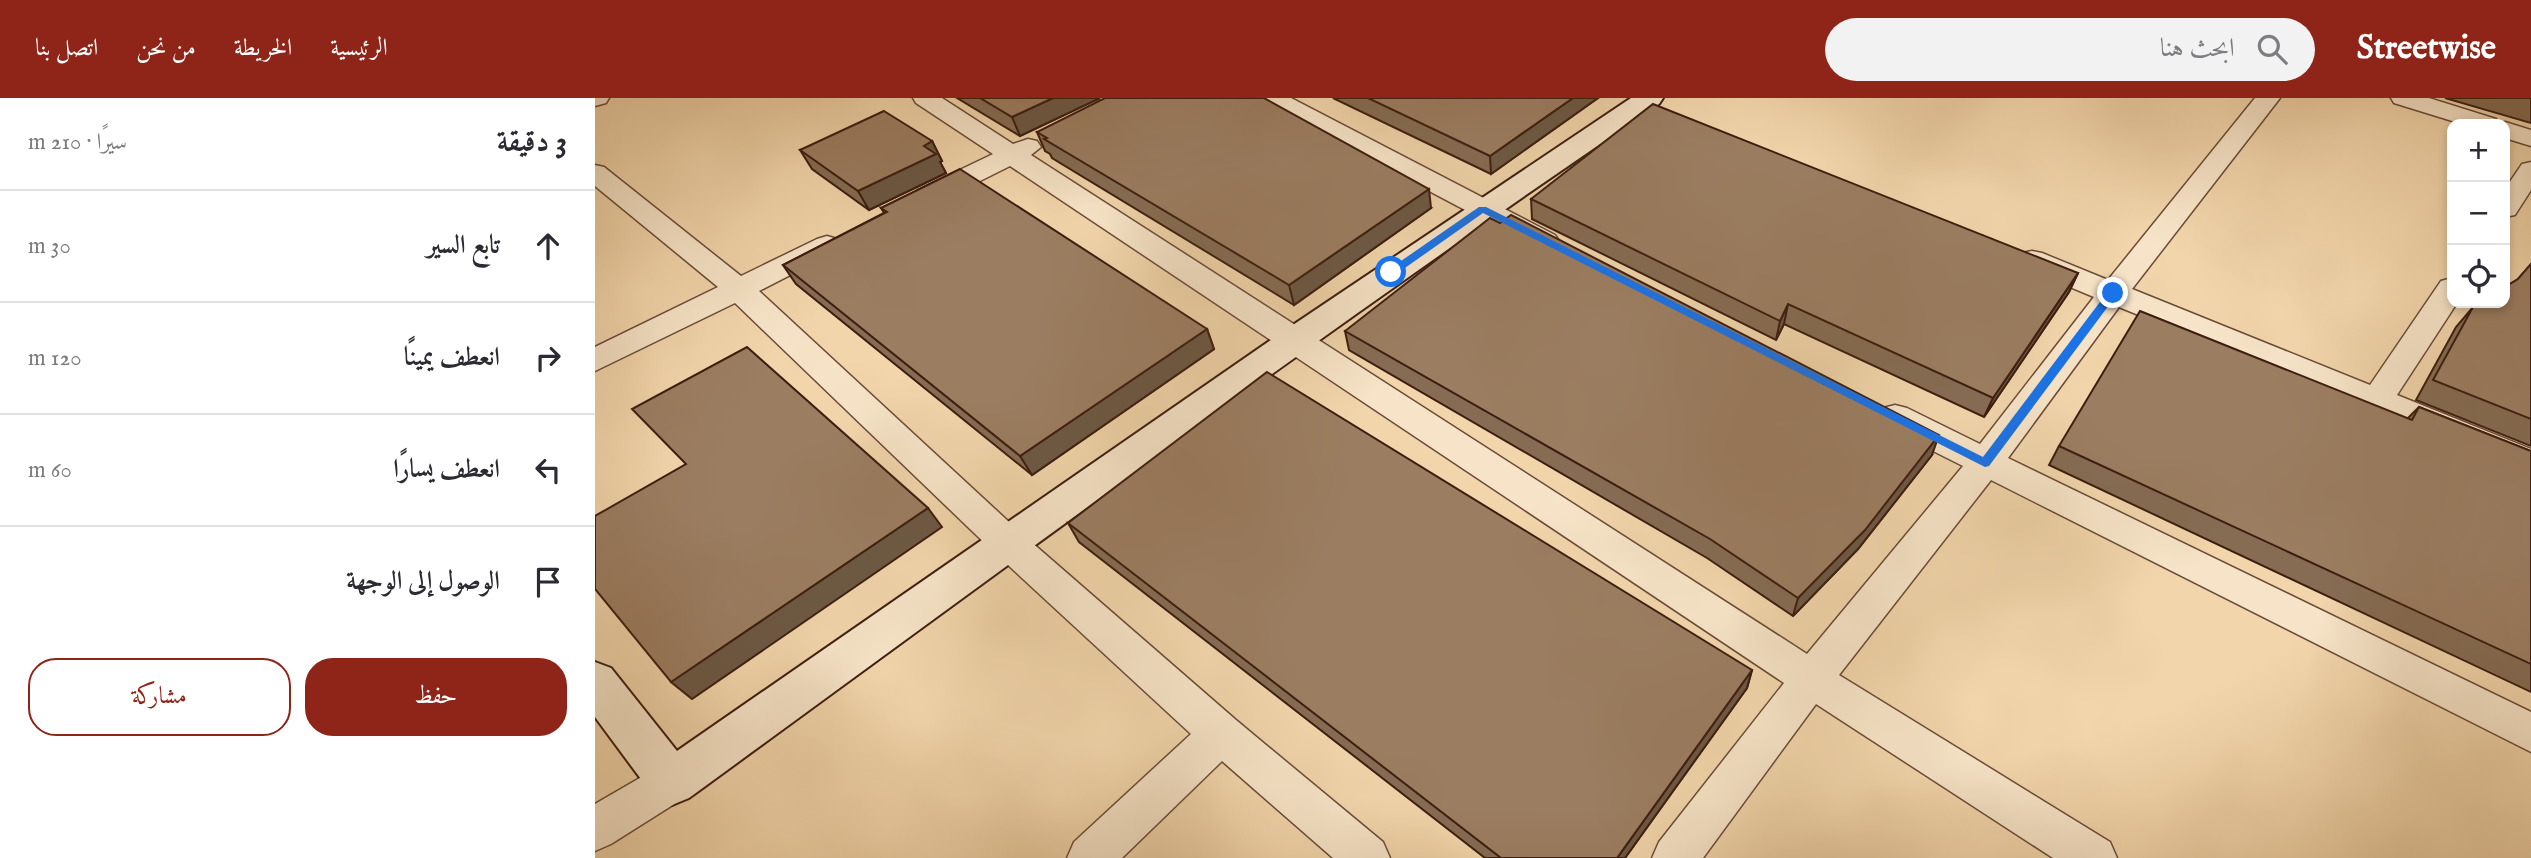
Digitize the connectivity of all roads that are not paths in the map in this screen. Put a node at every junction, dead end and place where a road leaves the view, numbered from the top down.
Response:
1 (925, 98) edge
2 (1272, 98) edge
3 (2268, 98) edge
4 (2403, 98) edge
5 (1648, 103) edge
6 (2471, 119) edge
7 (2510, 132) edge
8 (1050, 136) edge
9 (2531, 138) edge
10 (1013, 155) junction
11 (2531, 170) edge
12 (595, 173) edge
13 (2510, 202) edge
14 (1483, 209) junction
15 (898, 210) edge
16 (850, 234) edge
17 (2011, 251) edge
18 (1568, 252) edge
19 (739, 289) junction
20 (2113, 293) junction
21 (2447, 295) edge
22 (1293, 341) junction
23 (595, 360) edge
24 (2377, 400) junction
25 (1862, 401) edge
26 (1985, 463) junction
27 (2531, 463) edge
28 (1009, 544) junction
29 (1811, 679) junction
30 (595, 682) edge
31 (2531, 733) edge
32 (1221, 734) junction
33 (672, 782) junction
34 (595, 829) edge
35 (1090, 858) edge
36 (1367, 858) edge
37 (1675, 858) edge
38 (2094, 858) edge

1 - 10 street
2 - 14 street
3 - 20 street
4 - 6 street
5 - 14 street
7 - 9 street
8 - 10 street
10 - 15 street
10 - 22 street
11 - 13 street
12 - 19 street
14 - 18 street
14 - 22 street
16 - 19 street
17 - 20 street
19 - 23 street
19 - 28 street
20 - 24 street
20 - 26 street
21 - 24 street
22 - 28 street
22 - 29 street
24 - 27 street
25 - 26 street
26 - 29 street
26 - 31 street
28 - 32 street
28 - 33 street
29 - 37 street
29 - 38 street
30 - 33 street
32 - 35 street
32 - 36 street
33 - 34 street

